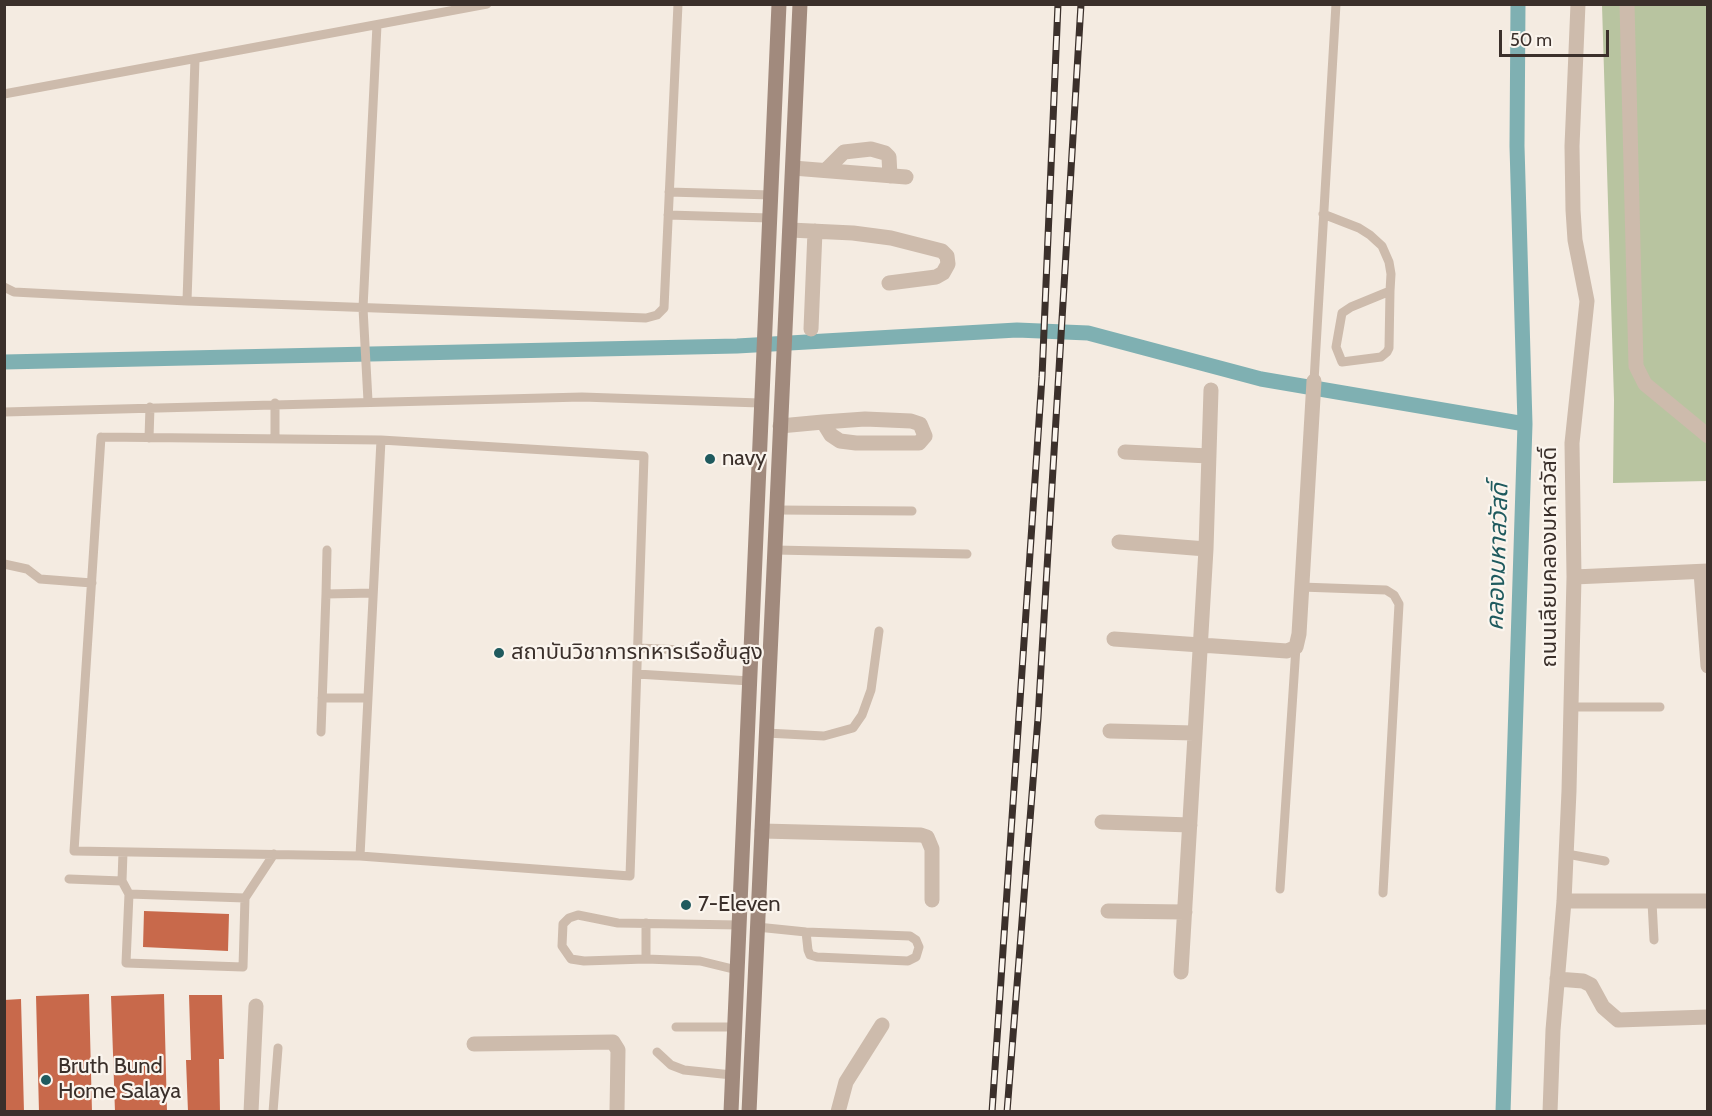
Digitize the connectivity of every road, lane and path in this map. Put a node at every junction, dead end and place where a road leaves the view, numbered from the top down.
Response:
1 (487, 4) edge
2 (678, 4) edge
3 (779, 4) edge
4 (800, 4) edge
5 (1336, 4) edge
6 (1578, 4) edge
7 (1627, 4) edge
8 (377, 25) junction
9 (195, 59) junction
10 (4, 94) edge
11 (793, 168) junction
12 (826, 170) junction
13 (669, 192) junction
14 (771, 195) junction
15 (792, 195) junction
16 (1323, 214) junction
17 (668, 215) junction
18 (770, 218) junction
19 (791, 225) junction
20 (815, 231) junction
21 (889, 283) dead end
22 (4, 286) edge
23 (1390, 291) junction
24 (187, 301) junction
25 (363, 308) junction
26 (812, 329) dead end
27 (1314, 381) joint
28 (1211, 390) dead end
29 (367, 397) junction
30 (275, 403) junction
31 (760, 403) junction
32 (150, 407) junction
33 (4, 412) edge
34 (823, 422) junction
35 (780, 426) junction
36 (1707, 436) edge
37 (149, 438) junction
38 (275, 438) junction
39 (381, 440) junction
40 (1125, 452) dead end
41 (1209, 456) junction
42 (777, 510) junction
43 (912, 511) dead end
44 (1119, 542) dead end
45 (1206, 549) junction
46 (327, 550) dead end
47 (775, 550) junction
48 (967, 554) dead end
49 (4, 564) edge
50 (1704, 572) edge
51 (1574, 577) junction
52 (92, 583) junction
53 (1301, 587) junction
54 (326, 594) junction
55 (373, 594) junction
56 (879, 631) dead end
57 (1114, 639) dead end
58 (1201, 644) junction
59 (1296, 647) junction
60 (638, 648) junction
61 (751, 654) junction
62 (1707, 666) edge
63 (637, 674) junction
64 (750, 681) junction
65 (322, 698) junction
66 (368, 698) junction
67 (1571, 706) junction
68 (1660, 708) dead end
69 (1110, 730) dead end
70 (321, 732) dead end
71 (766, 733) junction
72 (1194, 733) junction
73 (1102, 822) dead end
74 (1190, 825) junction
75 (762, 831) junction
76 (123, 852) junction
77 (274, 854) junction
78 (1567, 854) junction
79 (360, 855) junction
80 (1605, 861) dead end
81 (69, 879) dead end
82 (122, 881) junction
83 (1280, 889) dead end
84 (1383, 893) dead end
85 (129, 894) junction
86 (246, 898) junction
87 (932, 900) dead end
88 (1564, 901) junction
89 (1707, 901) edge
90 (1652, 902) junction
91 (1108, 911) dead end
92 (1185, 912) junction
93 (646, 923) junction
94 (739, 926) junction
95 (758, 927) junction
96 (806, 932) junction
97 (1654, 940) dead end
98 (646, 959) junction
99 (737, 970) junction
100 (1181, 972) dead end
101 (1557, 979) junction
102 (256, 1006) dead end
103 (1707, 1017) edge
104 (882, 1025) dead end
105 (676, 1027) dead end
106 (734, 1027) junction
107 (474, 1044) dead end
108 (278, 1048) dead end
109 (657, 1052) dead end
110 (732, 1075) junction
111 (251, 1112) edge
112 (273, 1112) edge
113 (616, 1112) edge
114 (731, 1112) edge
115 (749, 1112) edge
116 (838, 1112) edge
117 (1550, 1112) edge

1 - 8 lane
2 - 13 lane
3 - 14 main road
4 - 11 main road
5 - 16 lane
6 - 51 street, ถนนเลียบคลองมหาสวัสดิ์
7 - 36 street
8 - 9 lane
8 - 25 lane
9 - 10 lane
9 - 24 lane
11 - 12 street
11 - 15 main road
12 - 12 street
13 - 14 lane
13 - 17 lane
14 - 15 main road
14 - 18 main road
15 - 19 main road
16 - 23 lane
16 - 27 lane
17 - 18 lane
17 - 25 lane
18 - 19 main road
18 - 31 main road
19 - 20 street
19 - 35 main road
20 - 21 street
20 - 26 street
22 - 24 lane
23 - 23 lane
24 - 25 lane
25 - 29 lane
27 - 53 street
28 - 41 street
29 - 30 lane
29 - 31 lane
30 - 32 lane
30 - 38 lane
31 - 61 main road
32 - 33 lane
32 - 37 lane
34 - 34 street
34 - 35 street
35 - 42 main road
37 - 38 lane
37 - 52 lane
38 - 39 lane
39 - 55 lane
39 - 60 lane
40 - 41 street
41 - 45 street
42 - 43 lane
42 - 47 main road
44 - 45 street
45 - 58 street
46 - 54 lane
47 - 48 lane
47 - 71 main road
49 - 52 lane
50 - 51 street
50 - 62 street
51 - 67 street, ถนนเลียบคลองมหาสวัสดิ์
52 - 76 lane
53 - 59 street
53 - 84 lane
54 - 55 lane
54 - 65 lane
55 - 66 lane
56 - 71 lane
57 - 58 street
58 - 59 street
58 - 72 street
59 - 83 lane
60 - 61 lane
60 - 63 lane
61 - 64 main road
63 - 64 lane
63 - 79 lane
64 - 94 main road
65 - 66 lane
65 - 70 lane
66 - 79 lane
67 - 68 lane
67 - 78 street, ถนนเลียบคลองมหาสวัสดิ์
69 - 72 street
71 - 75 main road
72 - 74 street
73 - 74 street
74 - 92 street
75 - 87 street
75 - 95 main road
76 - 77 lane
76 - 82 lane
77 - 79 lane
77 - 86 lane
78 - 80 lane
78 - 88 street, ถนนเลียบคลองมหาสวัสดิ์
81 - 82 lane
82 - 85 lane
85 - 86 lane
85 - 86 lane
88 - 90 street
88 - 101 street, ถนนเลียบคลองมหาสวัสดิ์
89 - 90 street
90 - 97 lane
91 - 92 street
92 - 100 street
93 - 94 lane
93 - 98 lane
93 - 98 lane
94 - 95 main road
94 - 99 main road
95 - 96 lane
95 - 115 main road
96 - 96 lane
98 - 99 lane
99 - 106 main road
101 - 103 street
101 - 117 street, ถนนเลียบคลองมหาสวัสดิ์
102 - 111 street
104 - 116 street
105 - 106 lane
106 - 110 main road
107 - 113 street
108 - 112 lane
109 - 110 lane
110 - 114 main road

